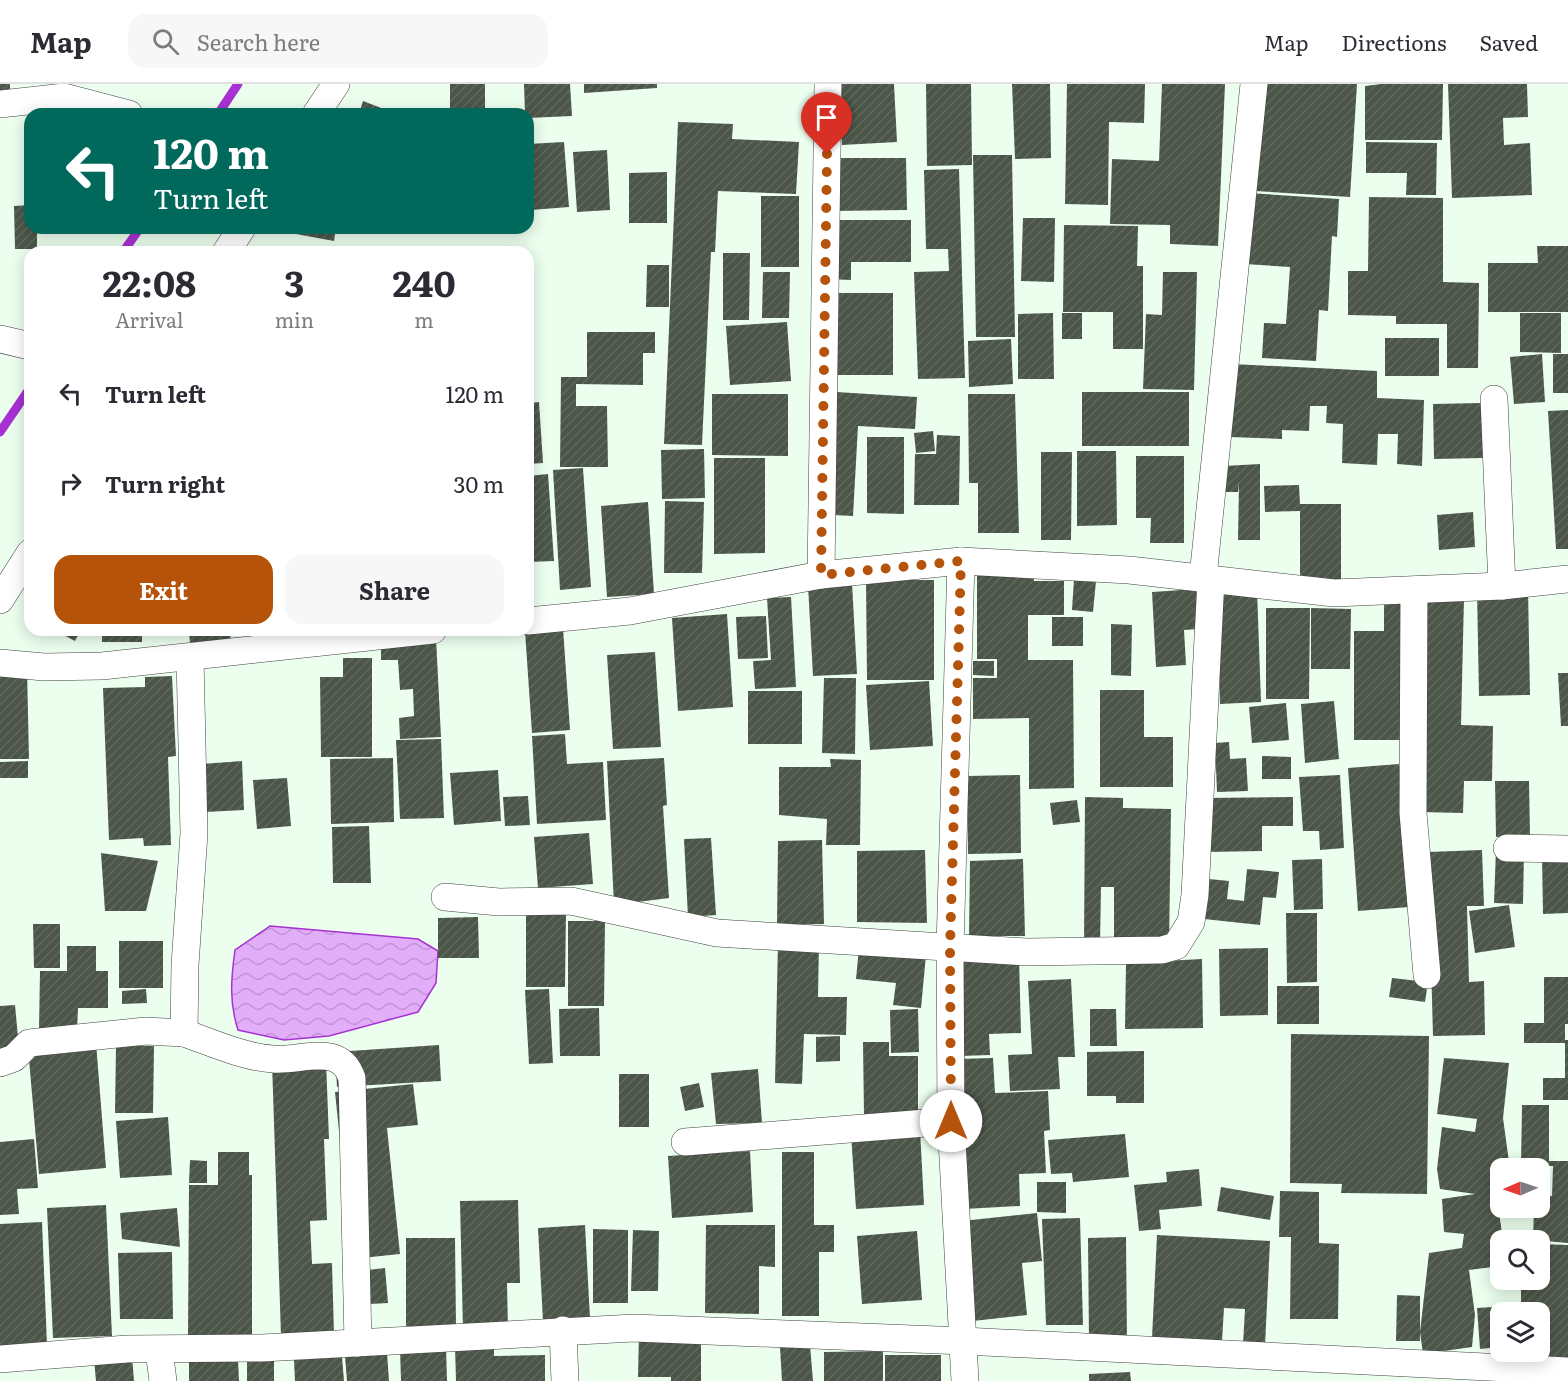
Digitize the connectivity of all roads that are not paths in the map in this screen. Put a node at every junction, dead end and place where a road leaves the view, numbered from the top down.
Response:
1 (828, 84) edge
2 (1254, 84) edge
3 (0, 104) edge
4 (106, 108) edge
5 (0, 339) edge
6 (24, 345) edge
7 (1494, 399) dead end
8 (961, 561) junction
9 (24, 562) edge
10 (821, 575) junction
11 (1207, 578) junction
12 (1568, 579) edge
13 (1502, 586) junction
14 (1414, 590) junction
15 (0, 600) edge
16 (534, 620) edge
17 (379, 636) edge
18 (190, 657) junction
19 (0, 663) edge
20 (1507, 848) dead end
21 (1568, 849) edge
22 (445, 897) dead end
23 (950, 948) junction
24 (1427, 975) dead end
25 (184, 1033) junction
26 (0, 1063) edge
27 (951, 1121) junction
28 (685, 1142) dead end
29 (563, 1330) junction
30 (964, 1341) junction
31 (358, 1343) junction
32 (159, 1350) junction
33 (0, 1359) edge
34 (1568, 1371) edge
35 (163, 1381) edge
36 (565, 1381) edge
37 (965, 1381) edge

1 - 10 street
2 - 11 street
3 - 4 street
5 - 6 street
7 - 13 street
8 - 10 street
8 - 11 street
8 - 23 street
9 - 15 street
10 - 16 street
11 - 14 street
11 - 23 street
12 - 13 street
13 - 14 street
14 - 24 street
17 - 18 street
18 - 19 street
18 - 25 street
20 - 21 street
22 - 23 street
23 - 27 street
25 - 26 street
25 - 31 street
27 - 28 street
27 - 30 street
29 - 30 street
29 - 31 street
29 - 36 street
30 - 34 street
30 - 37 street
31 - 32 street
32 - 33 street
32 - 35 street

